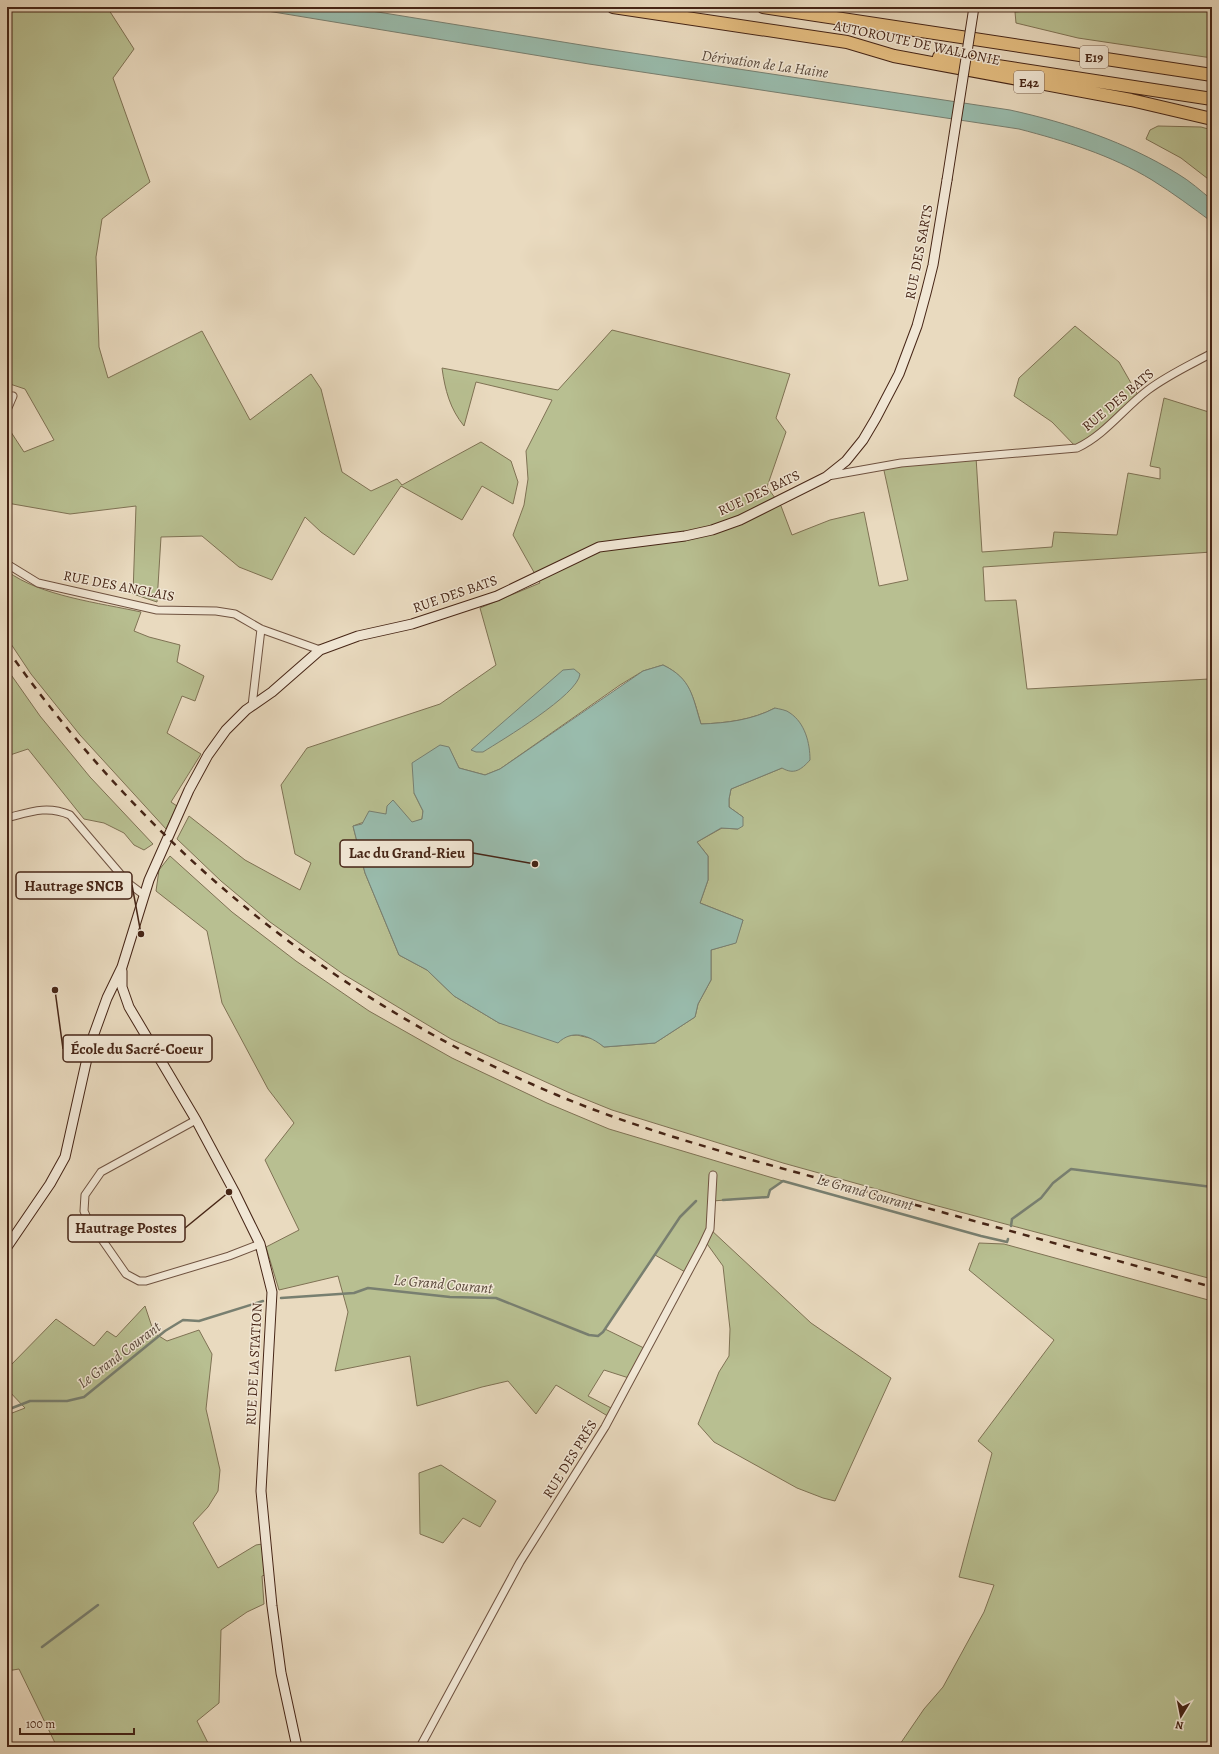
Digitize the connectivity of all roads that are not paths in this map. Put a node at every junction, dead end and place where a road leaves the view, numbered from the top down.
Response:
1 (613, 7) edge
2 (764, 7) edge
3 (974, 7) edge
4 (847, 42) junction
5 (1212, 75) edge
6 (1212, 99) edge
7 (1212, 119) edge
8 (1212, 353) edge
9 (13, 396) dead end
10 (7, 410) edge
11 (826, 477) junction
12 (7, 564) edge
13 (261, 629) junction
14 (320, 650) junction
15 (252, 706) junction
16 (7, 818) edge
17 (144, 895) junction
18 (122, 967) junction
19 (196, 1120) junction
20 (714, 1175) dead end
21 (260, 1244) junction
22 (7, 1247) edge
23 (297, 1747) edge
24 (420, 1747) edge

1 - 4 highway, AUTOROUTE DE WALLONIE / E19
2 - 5 highway, E19
3 - 11 street, RUE DES SARTS, bridge
4 - 6 highway, E19
4 - 7 highway, AUTOROUTE DE WALLONIE / E42
8 - 11 street, RUE DES BATS
9 - 10 street
11 - 14 street, RUE DES BATS
12 - 13 street, RUE DES ANGLAIS
13 - 14 street, RUE DES ANGLAIS
13 - 15 street
14 - 15 street, RUE DES BATS
15 - 17 street, RUE DES BATS
16 - 17 street
17 - 18 street, RUE DES BATS
18 - 19 street, RUE DE LA STATION
18 - 22 street
19 - 21 street, RUE DE LA STATION
19 - 21 street
20 - 24 street, RUE DES PRÉS
21 - 23 street, RUE DE LA STATION

